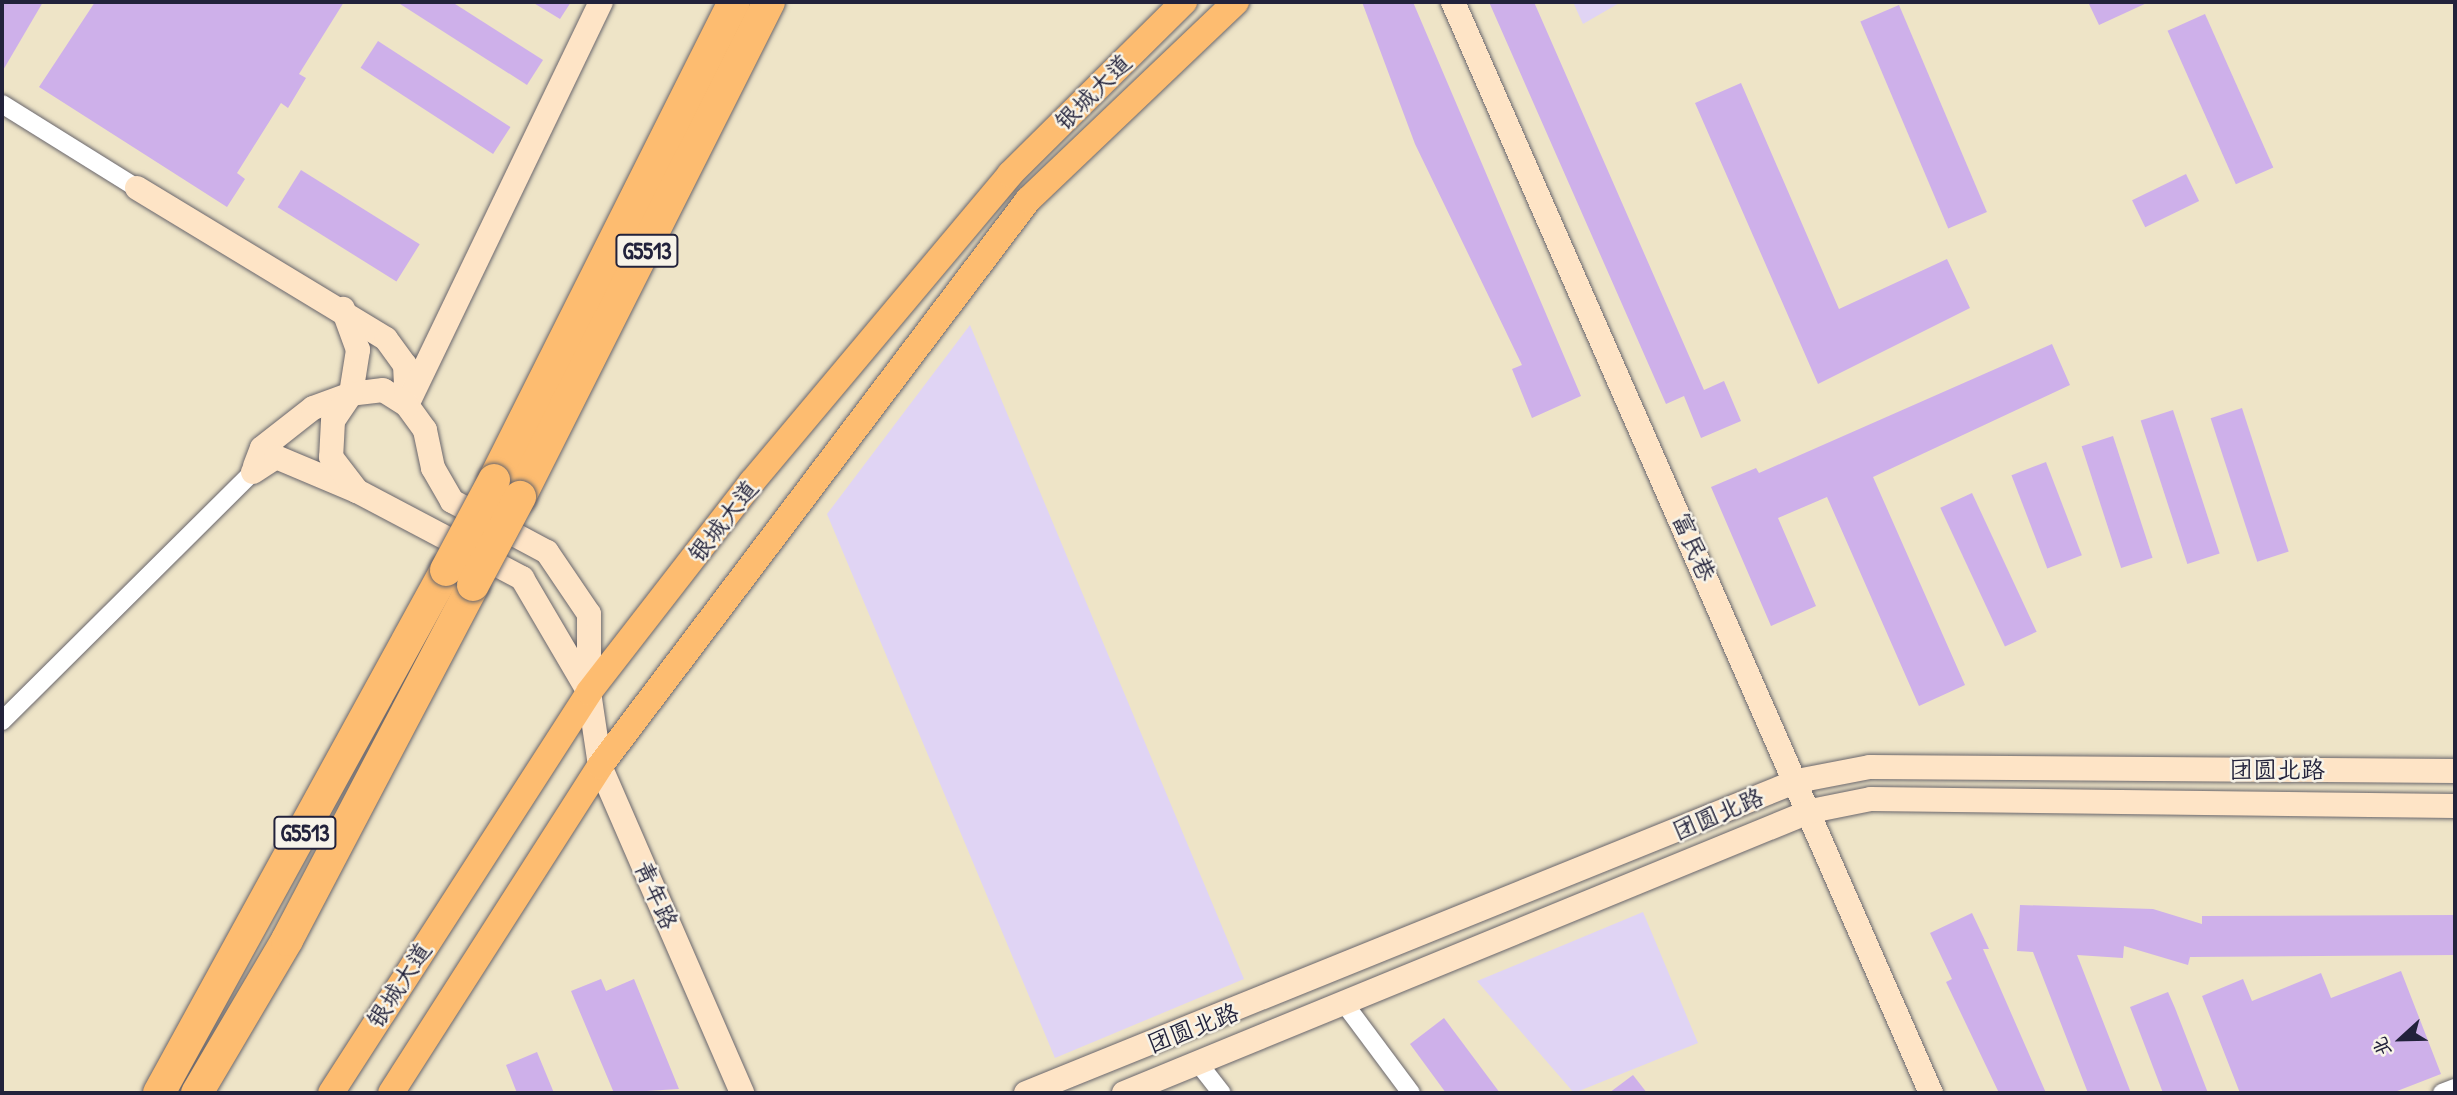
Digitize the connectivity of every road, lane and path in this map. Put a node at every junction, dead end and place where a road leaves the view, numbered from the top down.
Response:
1 (601, 2) edge
2 (734, 2) edge
3 (769, 2) edge
4 (1184, 2) edge
5 (1236, 2) edge
6 (1453, 2) edge
7 (2, 104) edge
8 (137, 188) joint
9 (343, 309) junction
10 (352, 394) junction
11 (407, 405) junction
12 (253, 472) junction
13 (507, 488) junction
14 (358, 491) junction
15 (589, 692) junction
16 (2, 721) edge
17 (600, 766) junction
18 (2455, 771) edge
19 (1797, 781) junction
20 (2455, 806) edge
21 (1811, 811) junction
22 (1347, 1007) junction
23 (1199, 1064) junction
24 (2455, 1088) edge
25 (159, 1093) edge
26 (197, 1093) edge
27 (331, 1093) edge
28 (391, 1093) edge
29 (743, 1093) edge
30 (1026, 1093) edge
31 (1124, 1093) edge
32 (1222, 1093) edge
33 (1411, 1093) edge
34 (1931, 1093) edge
35 (2442, 1093) edge

1 - 11 street
2 - 13 highway, G5513
3 - 13 highway, G5513
4 - 15 main road, 银城大道
5 - 17 main road, 银城大道
6 - 19 street, 富民巷
7 - 8 street
8 - 9 street
9 - 10 street
9 - 11 street
10 - 11 street
10 - 12 street
10 - 14 street
11 - 15 street
12 - 14 street
12 - 16 street
13 - 25 highway, G5513, bridge
13 - 26 highway, G5513, bridge
14 - 15 street
15 - 17 street, 青年路
15 - 27 main road, 银城大道
17 - 28 main road, 银城大道
17 - 29 street, 青年路
18 - 19 street, 团圆北路
19 - 21 street, 富民巷
19 - 30 street, 团圆北路
20 - 21 street, 团圆北路
21 - 22 street, 团圆北路
21 - 34 street, 富民巷
22 - 23 street, 团圆北路
22 - 33 street
23 - 31 street, 团圆北路
23 - 32 street
24 - 35 street

